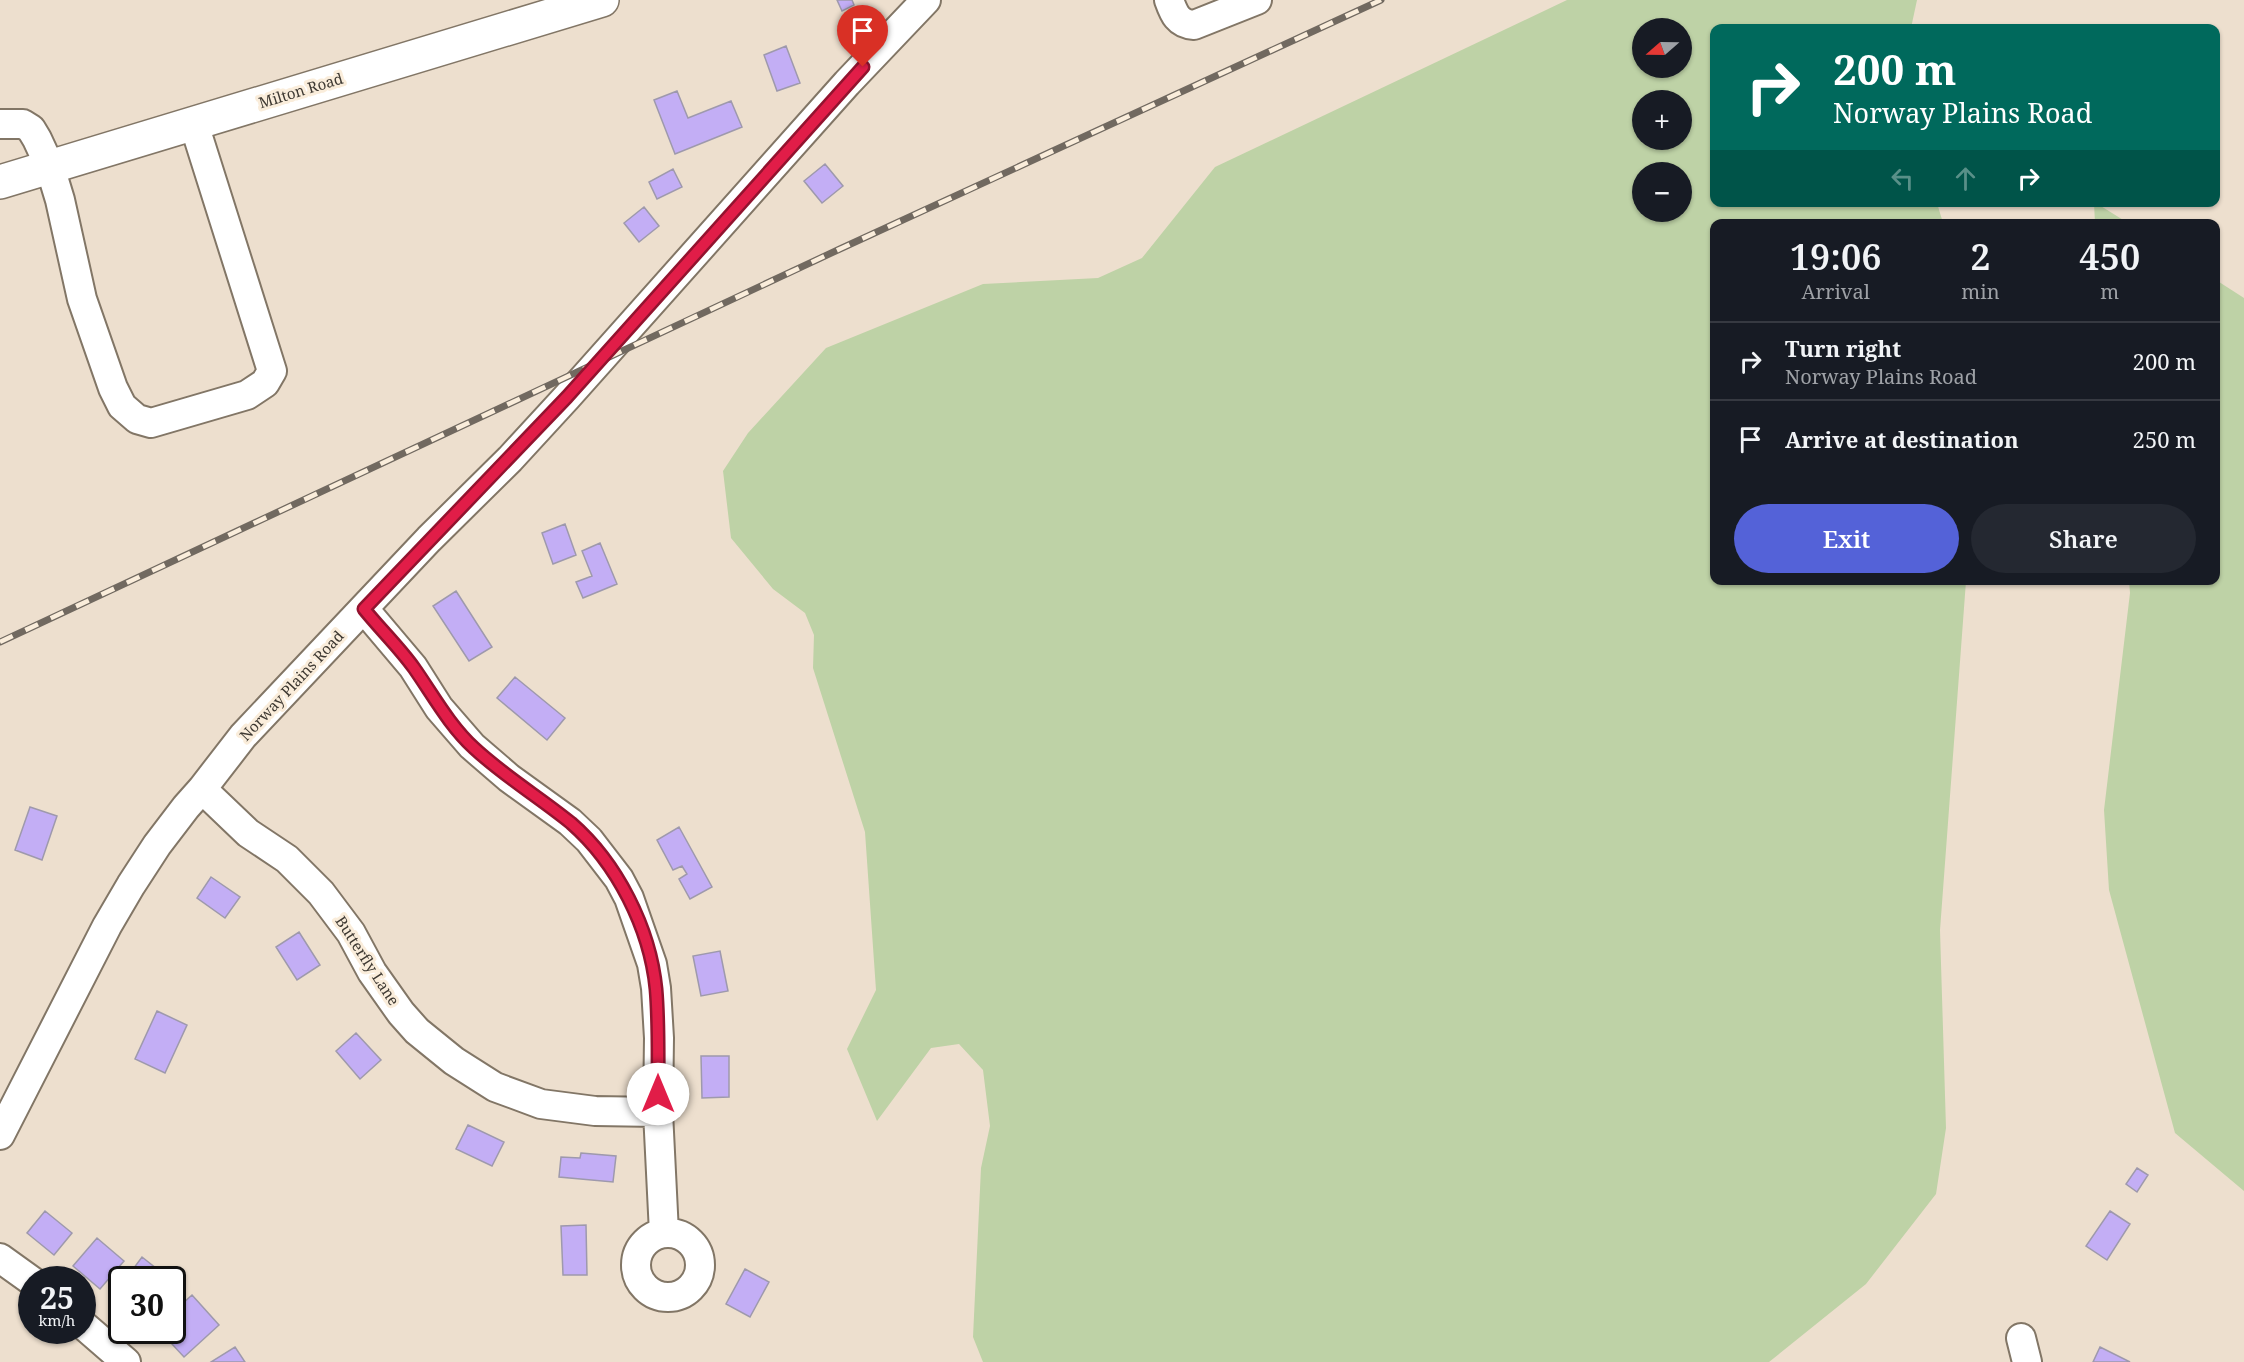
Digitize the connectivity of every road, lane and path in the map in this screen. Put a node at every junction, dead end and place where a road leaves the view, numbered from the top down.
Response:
1 (602, 0) edge
2 (926, 0) edge
3 (1168, 0) edge
4 (1257, 0) edge
5 (0, 124) edge
6 (194, 124) junction
7 (50, 167) junction
8 (0, 182) edge
9 (364, 609) junction
10 (202, 789) junction
11 (658, 1112) junction
12 (0, 1134) edge
13 (664, 1233) dead end
14 (0, 1258) edge
15 (18, 1271) edge
16 (98, 1353) edge
17 (126, 1362) edge

1 - 6 main road, Milton Road
2 - 9 street, Norway Plains Road
3 - 4 street
5 - 7 street
6 - 7 main road, Milton Road
6 - 7 street
7 - 8 main road, Milton Road
9 - 10 street, Norway Plains Road
9 - 11 street
10 - 11 street, Butterfly Lane
10 - 12 street, Norway Plains Road
11 - 13 street
14 - 15 street
16 - 17 street

